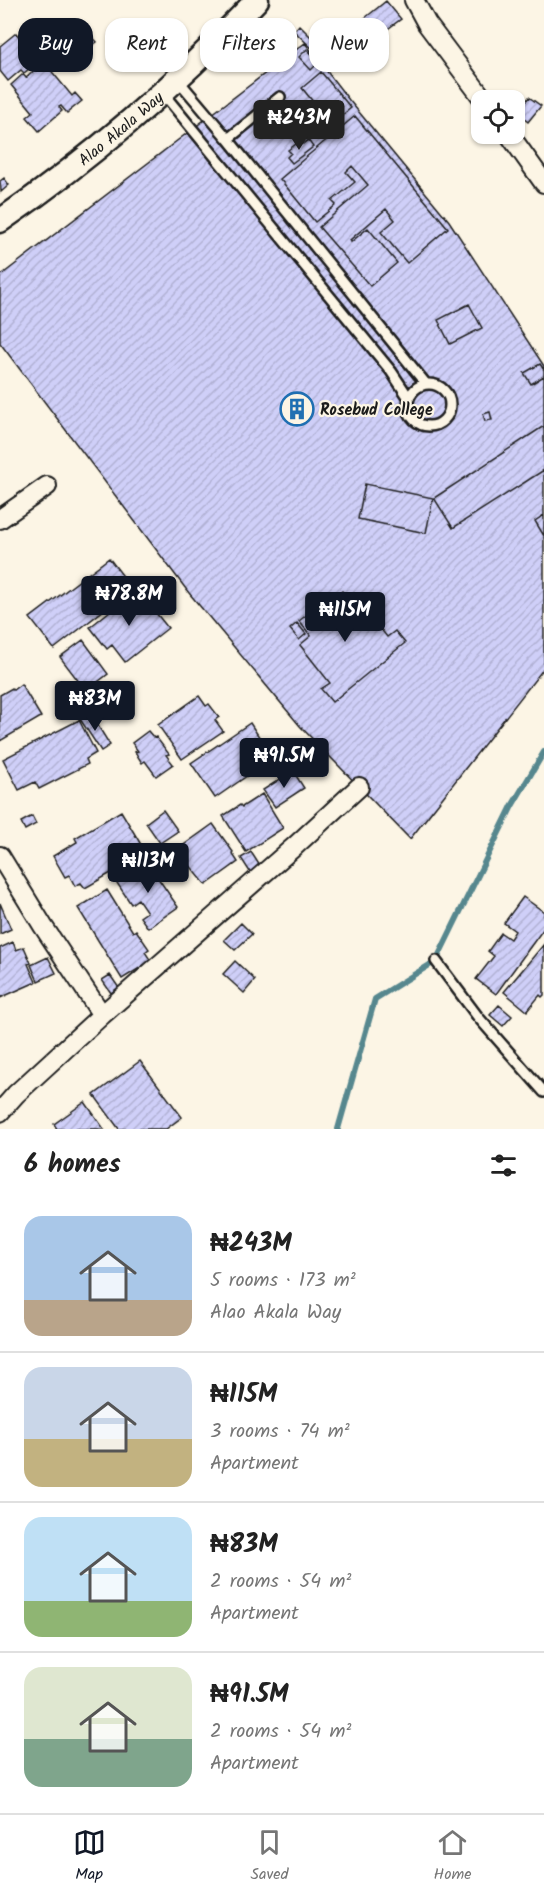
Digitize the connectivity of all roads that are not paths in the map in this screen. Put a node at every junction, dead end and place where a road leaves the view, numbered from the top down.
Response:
1 (257, 0) edge
2 (414, 0) edge
3 (170, 86) junction
4 (476, 90) edge
5 (280, 97) dead end
6 (228, 139) junction
7 (516, 144) edge
8 (544, 183) edge
9 (1, 219) edge
10 (426, 384) junction
11 (409, 398) junction
12 (47, 486) dead end
13 (0, 519) edge
14 (359, 787) dead end
15 (0, 856) edge
16 (436, 961) dead end
17 (102, 1016) junction
18 (544, 1092) edge
19 (0, 1112) edge

1 - 3 street, Alao Akala Way
2 - 4 street
3 - 6 lane
3 - 9 street, Alao Akala Way
3 - 11 lane
5 - 6 lane
6 - 10 lane
7 - 8 street
10 - 11 lane
10 - 11 lane
12 - 13 street
14 - 17 street
15 - 17 street
16 - 18 lane
17 - 19 street

